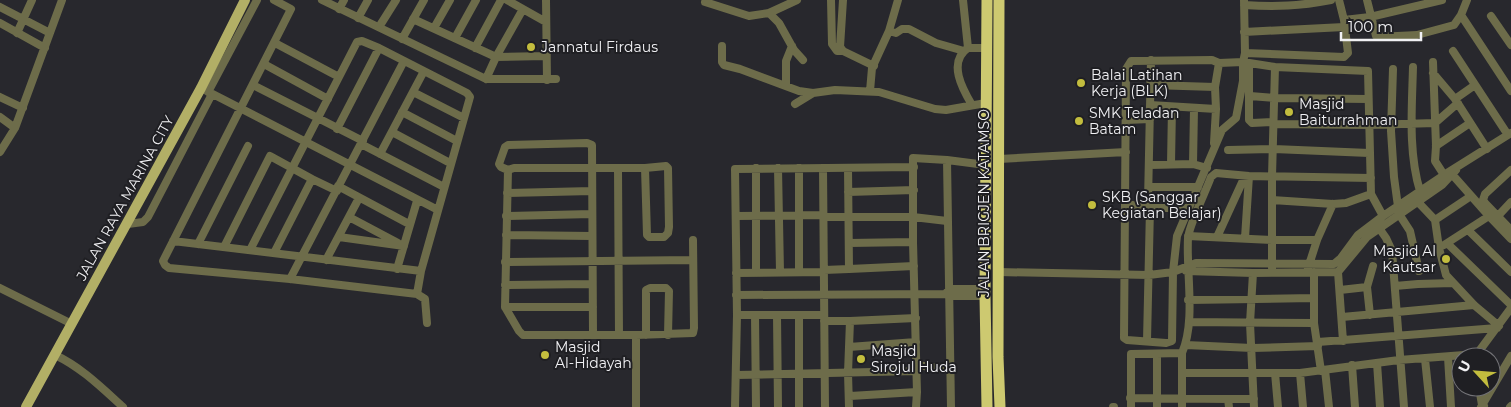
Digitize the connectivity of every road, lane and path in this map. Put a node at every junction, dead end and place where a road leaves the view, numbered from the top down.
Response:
1 (32, 0) edge
2 (62, 0) edge
3 (245, 0) edge
4 (257, 0) edge
5 (274, 0) edge
6 (322, 0) edge
7 (344, 0) edge
8 (368, 0) edge
9 (396, 0) edge
10 (424, 0) edge
11 (450, 0) edge
12 (476, 0) edge
13 (501, 0) edge
14 (507, 0) edge
15 (546, 0) edge
16 (797, 0) edge
17 (831, 0) edge
18 (843, 0) edge
19 (898, 0) edge
20 (963, 0) edge
21 (987, 0) edge
22 (999, 0) edge
23 (1331, 0) edge
24 (1339, 0) edge
25 (1366, 0) edge
26 (1442, 0) edge
27 (1468, 0) edge
28 (705, 2) dead end
29 (1244, 2) edge
30 (1299, 3) edge
31 (1275, 4) edge
32 (1407, 4) edge
33 (0, 7) edge
34 (339, 9) junction
35 (523, 9) junction
36 (768, 13) junction
37 (1461, 15) junction
38 (1491, 16) dead end
39 (1370, 17) junction
40 (358, 18) junction
41 (414, 19) junction
42 (24, 20) junction
43 (546, 22) junction
44 (0, 23) edge
45 (1344, 24) junction
46 (379, 28) junction
47 (434, 28) junction
48 (890, 30) junction
49 (17, 32) junction
50 (1244, 32) junction
51 (50, 34) junction
52 (454, 38) junction
53 (402, 39) junction
54 (275, 43) junction
55 (1511, 45) edge
56 (722, 46) dead end
57 (792, 46) junction
58 (45, 48) junction
59 (379, 48) junction
60 (475, 48) junction
61 (987, 48) junction
62 (966, 50) junction
63 (1453, 51) dead end
64 (843, 52) junction
65 (1245, 53) junction
66 (546, 56) junction
67 (496, 57) junction
68 (803, 60) dead end
69 (1151, 60) junction
70 (404, 61) junction
71 (1433, 62) dead end
72 (1219, 63) junction
73 (1246, 63) junction
74 (264, 64) junction
75 (874, 66) junction
76 (1413, 66) dead end
77 (1275, 67) junction
78 (1392, 69) dead end
79 (424, 71) junction
80 (1433, 73) junction
81 (339, 77) junction
82 (486, 79) junction
83 (556, 79) dead end
84 (547, 80) junction
85 (253, 85) junction
86 (1151, 85) junction
87 (1475, 85) junction
88 (786, 86) junction
89 (1215, 87) junction
90 (207, 91) junction
91 (870, 91) junction
92 (1511, 91) edge
93 (413, 92) junction
94 (813, 93) junction
95 (1250, 96) junction
96 (0, 97) edge
97 (1275, 98) junction
98 (328, 99) junction
99 (1368, 99) junction
100 (1457, 101) junction
101 (986, 103) junction
102 (795, 104) dead end
103 (972, 106) junction
104 (1150, 106) junction
105 (1172, 107) junction
106 (23, 108) junction
107 (242, 109) junction
108 (1194, 109) junction
109 (1216, 109) junction
110 (402, 112) junction
111 (0, 117) edge
112 (318, 118) junction
113 (464, 118) junction
114 (1150, 119) junction
115 (1126, 120) junction
116 (1274, 123) junction
117 (1435, 123) junction
118 (1470, 123) junction
119 (1391, 124) junction
120 (1412, 124) junction
121 (1369, 125) junction
122 (15, 128) junction
123 (337, 129) junction
124 (392, 132) junction
125 (1509, 134) edge
126 (457, 141) junction
127 (306, 142) junction
128 (362, 143) junction
129 (248, 146) dead end
130 (1436, 146) junction
131 (1214, 148) junction
132 (1274, 149) junction
133 (1487, 149) junction
134 (1228, 150) dead end
135 (0, 152) edge
136 (1126, 152) junction
137 (1370, 153) junction
138 (380, 154) junction
139 (998, 159) junction
140 (947, 160) junction
141 (450, 164) junction
142 (1171, 164) junction
143 (1193, 164) junction
144 (350, 165) junction
145 (986, 165) junction
146 (1150, 165) junction
147 (293, 167) junction
148 (592, 167) junction
149 (914, 167) junction
150 (618, 168) junction
151 (645, 168) junction
152 (756, 168) junction
153 (778, 168) junction
154 (798, 168) junction
155 (823, 168) junction
156 (848, 168) junction
157 (1206, 168) junction
158 (508, 170) junction
159 (1511, 170) edge
160 (1450, 173) junction
161 (1247, 176) junction
162 (1272, 176) junction
163 (1371, 178) junction
164 (312, 179) junction
165 (444, 187) junction
166 (1150, 187) junction
167 (1198, 187) junction
168 (337, 188) junction
169 (914, 190) junction
170 (592, 191) junction
171 (1420, 191) junction
172 (848, 192) junction
173 (507, 193) junction
174 (1370, 194) junction
175 (1471, 196) junction
176 (359, 198) junction
177 (1272, 200) junction
178 (417, 201) junction
179 (1417, 201) junction
180 (1511, 202) edge
181 (1126, 204) junction
182 (1333, 204) junction
183 (1399, 204) junction
184 (1150, 208) junction
185 (1188, 208) junction
186 (438, 210) junction
187 (592, 214) junction
188 (1400, 214) junction
189 (799, 215) junction
190 (506, 216) junction
191 (736, 216) junction
192 (756, 216) junction
193 (779, 216) junction
194 (823, 216) junction
195 (1383, 216) junction
196 (1489, 216) junction
197 (349, 217) junction
198 (913, 217) junction
199 (1497, 217) junction
200 (848, 218) junction
201 (947, 220) junction
202 (1434, 220) junction
203 (128, 224) junction
204 (409, 224) junction
205 (1379, 228) junction
206 (1468, 230) junction
207 (1511, 230) edge
208 (339, 236) junction
209 (506, 236) junction
210 (592, 236) junction
211 (1188, 236) junction
212 (1217, 237) junction
213 (1245, 238) junction
214 (1511, 239) edge
215 (173, 240) junction
216 (693, 240) dead end
217 (1272, 240) junction
218 (1317, 240) junction
219 (913, 242) junction
220 (849, 243) junction
221 (198, 244) junction
222 (1448, 244) junction
223 (403, 246) junction
224 (224, 247) junction
225 (1439, 248) junction
226 (250, 250) junction
227 (274, 253) junction
228 (302, 257) junction
229 (326, 260) junction
230 (693, 260) junction
231 (592, 261) junction
232 (505, 262) junction
233 (619, 262) junction
234 (1310, 264) junction
235 (914, 266) junction
236 (1373, 266) dead end
237 (1190, 268) junction
238 (1272, 268) junction
239 (397, 269) junction
240 (849, 269) junction
241 (1316, 270) junction
242 (421, 271) junction
243 (824, 271) junction
244 (1418, 271) dead end
245 (780, 272) junction
246 (800, 272) junction
247 (999, 272) junction
248 (1173, 272) junction
249 (1338, 272) junction
250 (1511, 272) edge
251 (736, 273) junction
252 (756, 273) junction
253 (1253, 273) junction
254 (1125, 274) junction
255 (1149, 275) junction
256 (290, 279) junction
257 (1453, 283) junction
258 (592, 284) junction
259 (505, 285) junction
260 (1395, 286) junction
261 (1367, 287) junction
262 (0, 288) edge
263 (1340, 290) junction
264 (948, 293) junction
265 (985, 293) junction
266 (417, 294) junction
267 (916, 294) junction
268 (736, 295) junction
269 (824, 295) junction
270 (1251, 298) junction
271 (1314, 298) junction
272 (1188, 300) junction
273 (1474, 306) junction
274 (593, 307) junction
275 (1511, 307) edge
276 (505, 308) junction
277 (1397, 313) junction
278 (755, 315) junction
279 (777, 315) junction
280 (799, 315) junction
281 (1370, 315) junction
282 (736, 316) junction
283 (1342, 317) junction
284 (824, 318) junction
285 (916, 318) junction
286 (850, 321) junction
287 (1189, 322) junction
288 (427, 323) dead end
289 (1250, 323) junction
290 (1314, 323) junction
291 (72, 324) junction
292 (1498, 327) junction
293 (593, 334) junction
294 (668, 334) junction
295 (619, 335) junction
296 (636, 335) junction
297 (646, 335) junction
298 (1399, 336) junction
299 (1343, 341) junction
300 (916, 342) junction
301 (1146, 342) junction
302 (1318, 344) junction
303 (1186, 345) junction
304 (849, 347) junction
305 (1484, 347) edge
306 (1252, 348) junction
307 (1182, 353) junction
308 (55, 355) junction
309 (1157, 355) junction
310 (1511, 356) edge
311 (1448, 357) junction
312 (1451, 357) edge
313 (1425, 359) junction
314 (1400, 360) junction
315 (1377, 363) junction
316 (1352, 365) junction
317 (917, 368) junction
318 (950, 370) junction
319 (1323, 370) junction
320 (1252, 372) junction
321 (1300, 372) junction
322 (825, 373) junction
323 (848, 373) junction
324 (1182, 373) junction
325 (1275, 373) junction
326 (755, 374) junction
327 (778, 374) junction
328 (799, 374) junction
329 (736, 375) junction
330 (917, 392) junction
331 (850, 396) junction
332 (1158, 397) junction
333 (1130, 398) junction
334 (1182, 398) junction
335 (1207, 403) edge
336 (1228, 403) edge
337 (1254, 403) edge
338 (1483, 406) edge
339 (26, 407) edge
340 (123, 407) edge
341 (636, 407) edge
342 (735, 407) edge
343 (756, 407) edge
344 (778, 407) edge
345 (799, 407) edge
346 (824, 407) edge
347 (849, 407) edge
348 (916, 407) edge
349 (951, 407) edge
350 (987, 407) edge
351 (1000, 407) edge
352 (1130, 407) edge
353 (1157, 407) edge
354 (1182, 407) edge
355 (1278, 407) edge
356 (1303, 407) edge
357 (1329, 407) edge
358 (1355, 407) edge
359 (1380, 407) edge
360 (1404, 407) edge
361 (1430, 407) edge
362 (1451, 407) edge

1 - 42 street
2 - 51 street
3 - 90 main road, JALAN RAYA MARINA CITY
4 - 90 street
5 - 54 street
6 - 34 street
7 - 34 street
8 - 40 street
9 - 46 street
10 - 41 street
11 - 47 street
12 - 52 street
13 - 60 street
14 - 35 street
15 - 43 street
16 - 36 street
17 - 64 street
18 - 64 street
19 - 48 street
20 - 62 street
21 - 61 highway, JALAN BRIGJEN KATAMSO
22 - 139 highway, JALAN BRIGJEN KATAMSO
23 - 30 street
24 - 45 street
25 - 39 street
26 - 32 street
27 - 37 street
28 - 36 street
29 - 31 street
29 - 50 street
30 - 31 street
32 - 39 street
33 - 42 street
34 - 40 street
35 - 43 street
35 - 67 street
36 - 57 street
37 - 39 street
37 - 92 street
38 - 55 street
39 - 45 street
40 - 46 street
41 - 47 street
41 - 53 street
42 - 49 street
42 - 51 street
43 - 66 street
44 - 49 street
45 - 50 street
45 - 65 street
46 - 53 street
47 - 52 street
48 - 62 street
48 - 75 street
49 - 58 street
50 - 65 street
51 - 58 street
52 - 60 street
53 - 82 street
54 - 74 street
54 - 81 street
56 - 88 street
57 - 68 street
57 - 88 street
58 - 106 street
59 - 70 street
59 - 81 street
59 - 123 street
60 - 67 street
61 - 62 street
61 - 101 highway, JALAN BRIGJEN KATAMSO
62 - 103 street
63 - 87 street
64 - 75 street
65 - 73 street
66 - 67 street
66 - 84 street
67 - 82 street
69 - 72 street
69 - 86 street
69 - 115 street
70 - 79 street
70 - 128 street
71 - 80 street
72 - 73 street
72 - 89 street
73 - 77 street
73 - 95 street
73 - 131 street
74 - 85 street
74 - 98 street
75 - 91 street
76 - 120 street
77 - 97 street
77 - 99 street
78 - 119 street
79 - 93 street
79 - 113 street
80 - 100 street
80 - 117 street
81 - 98 street
82 - 84 street
83 - 84 street
85 - 107 street
85 - 112 street
86 - 89 street
86 - 104 street
87 - 100 street
87 - 125 street
88 - 94 street
89 - 109 street
90 - 107 street
90 - 203 main road, JALAN RAYA MARINA CITY
90 - 203 street
91 - 94 street
91 - 103 street
93 - 110 street
93 - 113 street
94 - 102 street
95 - 97 street
95 - 116 street
96 - 106 street
97 - 99 street
97 - 116 street
98 - 112 street
99 - 121 street
100 - 117 street
100 - 118 street
101 - 103 street
101 - 145 highway, JALAN BRIGJEN KATAMSO
104 - 105 street
104 - 114 street
105 - 108 street
105 - 142 street
106 - 122 street
107 - 127 street
107 - 215 street
108 - 109 street
108 - 143 street
109 - 131 street
110 - 124 street
110 - 126 street
111 - 122 street
112 - 123 street
112 - 127 street
113 - 126 street
114 - 115 street
114 - 146 street
115 - 136 street
116 - 121 street
116 - 132 street
117 - 120 street
117 - 130 street
118 - 130 street
118 - 133 street
119 - 120 street
119 - 121 street
119 - 183 street
120 - 171 street
121 - 137 street
122 - 135 street
123 - 128 street
124 - 138 street
124 - 141 street
125 - 133 street
126 - 141 street
127 - 144 street
127 - 147 street
128 - 138 street
128 - 144 street
129 - 221 street
130 - 160 street
131 - 157 street
132 - 134 street
132 - 137 street
132 - 162 street
133 - 160 street
136 - 139 street
136 - 181 street
137 - 163 street
138 - 165 street
139 - 247 highway, JALAN BRIGJEN KATAMSO
140 - 145 street
140 - 149 street
140 - 201 street
141 - 165 street
142 - 143 street
142 - 146 street
143 - 157 street
144 - 168 street
144 - 178 street
145 - 265 highway, JALAN BRIGJEN KATAMSO
146 - 166 street
147 - 164 street
147 - 224 street
147 - 226 street
148 - 150 street
148 - 158 street
148 - 158 street
148 - 170 street
149 - 156 street
149 - 169 street
150 - 151 street
150 - 233 street
151 - 151 street
152 - 153 street
152 - 191 street
152 - 192 street
153 - 154 street
153 - 193 street
154 - 155 street
154 - 189 street
155 - 156 street
155 - 194 street
156 - 172 street
157 - 167 street
158 - 173 street
159 - 199 street
160 - 171 street
160 - 175 street
160 - 179 street
161 - 162 street
161 - 211 street
161 - 212 street
161 - 213 street
162 - 163 street
162 - 177 street
163 - 174 street
164 - 168 street
164 - 227 street
165 - 186 street
166 - 167 street
166 - 184 street
167 - 185 street
168 - 176 street
168 - 228 street
169 - 172 street
169 - 198 street
170 - 173 street
170 - 187 street
171 - 183 street
172 - 200 street
173 - 190 street
174 - 182 street
174 - 195 street
175 - 196 street
175 - 202 street
176 - 197 street
176 - 204 street
177 - 182 street
177 - 217 street
178 - 186 street
178 - 204 street
179 - 188 street
179 - 202 street
180 - 199 street
181 - 184 street
181 - 254 street
182 - 218 street
183 - 188 street
183 - 195 street
184 - 185 street
184 - 255 street
185 - 248 street
186 - 242 street
187 - 190 street
187 - 210 street
188 - 205 street
188 - 244 street
189 - 193 street
189 - 194 street
189 - 246 street
190 - 209 street
191 - 192 street
191 - 251 street
192 - 193 street
192 - 252 street
193 - 245 street
194 - 200 street
194 - 243 street
195 - 241 street
196 - 206 street
196 - 214 street
197 - 208 street
197 - 223 street
198 - 200 street
198 - 201 street
198 - 219 street
199 - 207 street
200 - 220 street
201 - 264 street
202 - 225 street
203 - 291 main road, JALAN RAYA MARINA CITY
204 - 223 street
205 - 249 street
205 - 260 street
206 - 222 street
206 - 250 street
208 - 223 street
208 - 229 street
209 - 210 street
209 - 232 street
210 - 231 street
211 - 212 street
211 - 237 street
212 - 213 street
213 - 217 street
215 - 221 street
215 - 256 street
216 - 230 street
217 - 218 street
217 - 238 street
218 - 234 street
219 - 220 street
219 - 235 street
220 - 240 street
221 - 224 street
222 - 225 street
222 - 275 street
223 - 239 street
224 - 226 street
225 - 257 street
226 - 227 street
227 - 228 street
228 - 229 street
228 - 256 street
229 - 239 street
230 - 233 street
230 - 294 street
231 - 232 street
231 - 233 street
231 - 258 street
232 - 259 street
233 - 295 street
234 - 238 street
234 - 241 street
235 - 240 street
235 - 267 street
236 - 261 street
237 - 238 street
237 - 248 street
237 - 253 street
237 - 272 street
238 - 241 street
238 - 253 street
239 - 242 street
240 - 243 street
241 - 249 street
241 - 271 street
242 - 266 street
243 - 246 street
243 - 269 street
245 - 246 street
245 - 252 street
247 - 254 street
247 - 351 highway, JALAN BRIGJEN KATAMSO
248 - 255 street
248 - 301 street
249 - 263 street
251 - 252 street
251 - 268 street
253 - 270 street
254 - 255 street
254 - 301 street
255 - 301 street
256 - 266 street
257 - 260 street
257 - 273 street
258 - 259 street
258 - 274 street
259 - 276 street
260 - 277 street
261 - 263 street
261 - 281 street
262 - 291 street
263 - 283 street
264 - 265 street
264 - 267 street
264 - 318 street
265 - 350 highway, JALAN BRIGJEN KATAMSO
266 - 288 street
267 - 269 street
267 - 285 street
268 - 269 street
268 - 282 street
269 - 284 street
270 - 271 street
270 - 272 street
270 - 289 street
271 - 290 street
272 - 287 street
273 - 277 street
273 - 292 street
274 - 276 street
274 - 293 street
275 - 292 street
276 - 293 street
277 - 281 street
277 - 298 street
278 - 279 street
278 - 282 street
278 - 326 street
279 - 280 street
279 - 327 street
280 - 284 street
280 - 328 street
281 - 283 street
282 - 329 street
283 - 299 street
284 - 286 street
284 - 322 street
285 - 286 street
285 - 300 street
286 - 304 street
287 - 289 street
287 - 303 street
289 - 290 street
289 - 306 street
290 - 302 street
291 - 308 main road, JALAN RAYA MARINA CITY
292 - 298 street
292 - 305 street
293 - 295 street
294 - 297 street
294 - 297 street
295 - 296 street
296 - 297 street
296 - 341 street
298 - 299 street
298 - 314 street
299 - 302 street
300 - 304 street
300 - 317 street
302 - 306 street
302 - 319 street
303 - 306 street
303 - 307 street
304 - 323 street
306 - 320 street
307 - 309 street
307 - 324 street
308 - 339 main road, JALAN RAYA MARINA CITY
308 - 340 street
309 - 332 street
309 - 333 street
310 - 338 street
311 - 312 street
311 - 313 street
311 - 362 street
313 - 314 street
313 - 361 street
314 - 315 street
314 - 360 street
315 - 316 street
315 - 359 street
316 - 319 street
316 - 358 street
317 - 318 street
317 - 323 street
317 - 330 street
318 - 349 street
319 - 321 street
319 - 357 street
320 - 324 street
320 - 325 street
320 - 337 street
321 - 325 street
321 - 356 street
322 - 323 street
322 - 328 street
322 - 346 street
323 - 331 street
324 - 334 street
325 - 355 street
326 - 327 street
326 - 329 street
326 - 343 street
327 - 328 street
327 - 344 street
328 - 345 street
329 - 342 street
330 - 331 street
330 - 348 street
331 - 347 street
332 - 333 street
332 - 334 street
332 - 353 street
333 - 352 street
334 - 335 street
334 - 354 street
335 - 336 street
336 - 337 street

